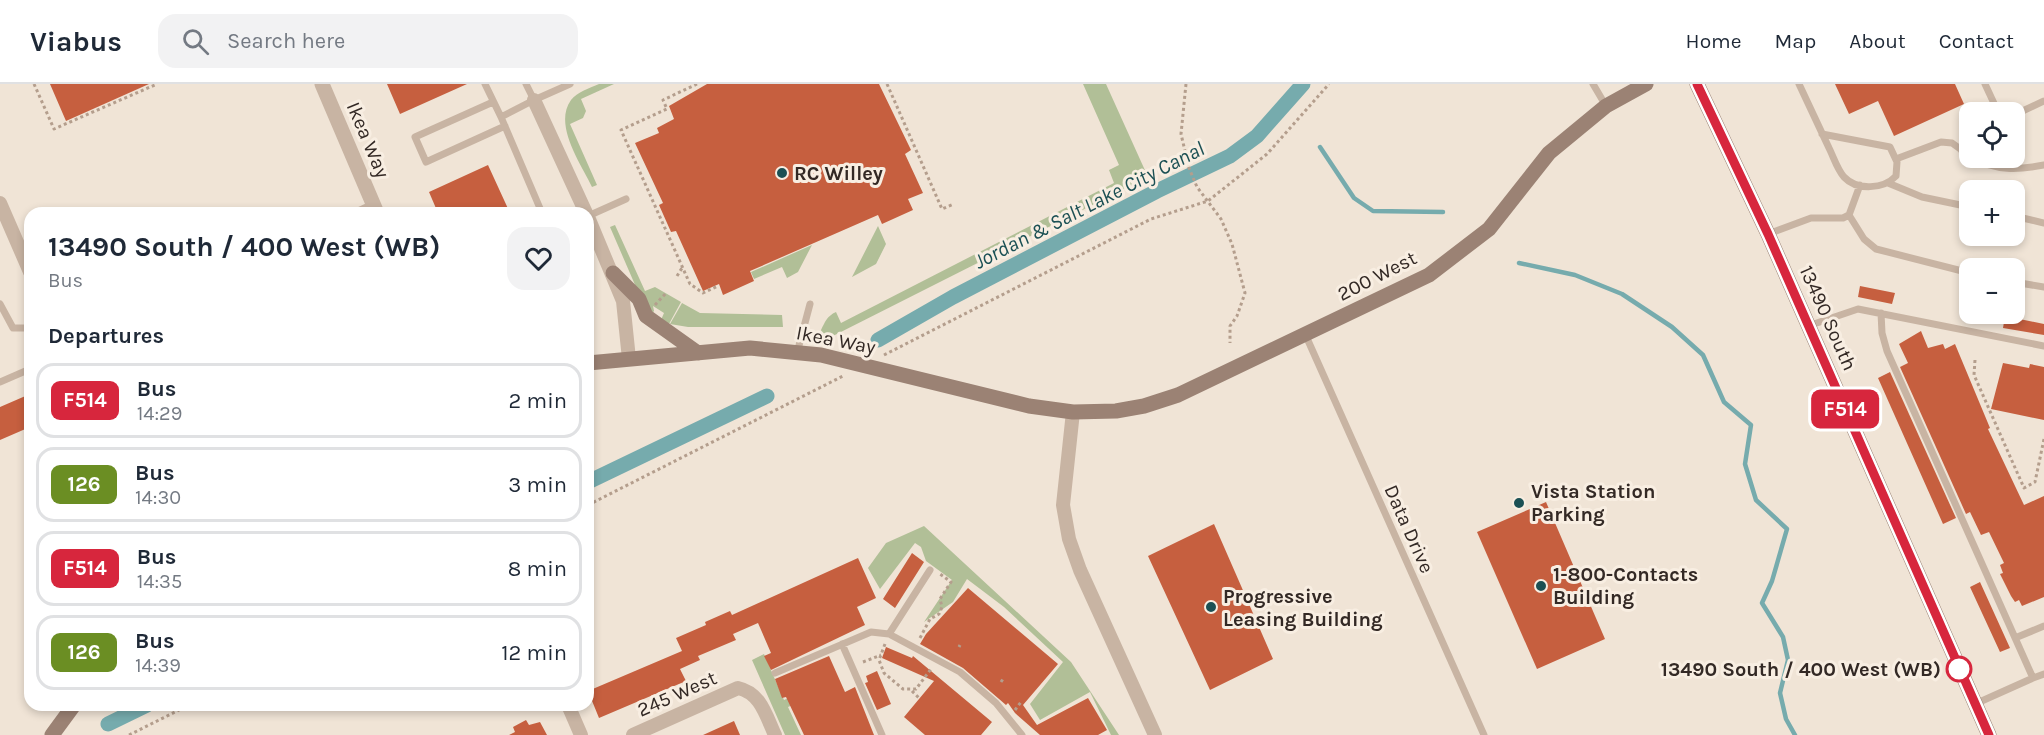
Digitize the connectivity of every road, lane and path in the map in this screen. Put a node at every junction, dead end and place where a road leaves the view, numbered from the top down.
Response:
1 (34, 84) edge
2 (157, 84) edge
3 (321, 84) edge
4 (485, 84) edge
5 (526, 84) edge
6 (570, 84) edge
7 (697, 84) edge
8 (887, 84) edge
9 (1186, 84) edge
10 (1329, 84) edge
11 (1593, 84) edge
12 (1646, 84) edge
13 (1697, 84) edge
14 (1798, 84) edge
15 (1985, 84) edge
16 (534, 100) junction
17 (2044, 101) edge
18 (493, 102) junction
19 (1993, 102) edge
20 (1606, 106) junction
21 (2025, 110) edge
22 (501, 117) junction
23 (505, 126) junction
24 (1822, 134) junction
25 (1959, 149) edge
26 (1896, 159) junction
27 (2044, 165) edge
28 (1999, 168) edge
29 (2024, 168) edge
30 (2025, 168) edge
31 (1888, 183) junction
32 (1860, 185) junction
33 (626, 199) dead end
34 (1208, 201) junction
35 (0, 203) edge
36 (954, 204) dead end
37 (1959, 205) edge
38 (374, 207) edge
39 (539, 207) edge
40 (583, 207) edge
41 (594, 213) edge
42 (1849, 215) junction
43 (2025, 219) edge
44 (2044, 223) edge
45 (594, 231) edge
46 (1768, 234) junction
47 (24, 258) edge
48 (682, 268) junction
49 (1959, 270) edge
50 (613, 273) junction
51 (677, 276) dead end
52 (2025, 284) edge
53 (718, 286) dead end
54 (2044, 287) edge
55 (666, 293) dead end
56 (0, 304) edge
57 (810, 304) dead end
58 (1881, 313) junction
59 (658, 315) dead end
60 (1808, 326) junction
61 (24, 328) edge
62 (1306, 336) junction
63 (1230, 343) dead end
64 (2044, 346) edge
65 (698, 353) junction
66 (797, 353) junction
67 (629, 359) junction
68 (1975, 360) dead end
69 (594, 362) edge
70 (863, 366) junction
71 (24, 372) edge
72 (0, 382) edge
73 (1073, 412) junction
74 (2044, 439) edge
75 (594, 502) edge
76 (930, 570) dead end
77 (940, 574) dead end
78 (2044, 626) edge
79 (889, 634) junction
80 (2015, 639) junction
81 (842, 644) junction
82 (915, 648) junction
83 (880, 655) junction
84 (936, 659) junction
85 (863, 662) dead end
86 (775, 673) dead end
87 (2044, 674) edge
88 (2033, 678) junction
89 (912, 691) junction
90 (919, 698) dead end
91 (1021, 702) dead end
92 (1975, 704) junction
93 (70, 711) edge
94 (177, 711) edge
95 (571, 711) edge
96 (1012, 713) dead end
97 (52, 735) edge
98 (129, 735) edge
99 (581, 735) edge
100 (633, 735) edge
101 (775, 735) edge
102 (882, 735) edge
103 (1022, 735) edge
104 (1155, 735) edge
105 (1484, 735) edge
106 (1989, 735) edge

1 - 2 path
3 - 38 street, Ikea Way
4 - 18 lane
5 - 16 lane
6 - 16 lane
7 - 48 path
8 - 36 path
9 - 34 path
10 - 34 path
11 - 20 lane
12 - 20 main road, 200 West
13 - 46 main road, 13490 South
14 - 24 lane
15 - 19 lane
16 - 22 lane
16 - 40 street
17 - 21 lane
18 - 22 lane
18 - 23 lane
20 - 62 main road, 200 West
22 - 23 lane
23 - 39 lane
24 - 26 lane
24 - 32 lane
25 - 26 lane
26 - 31 lane
27 - 30 lane
28 - 29 lane
31 - 32 lane
31 - 37 lane
32 - 42 lane
33 - 41 lane
34 - 63 path
34 - 70 path
35 - 47 street
42 - 46 lane
42 - 49 lane
43 - 44 lane
45 - 50 street
46 - 60 main road, 13490 South
48 - 51 path
48 - 53 path
50 - 65 main road
50 - 67 street
52 - 54 lane
55 - 59 path
56 - 61 lane
57 - 66 lane
58 - 60 lane
58 - 64 lane
58 - 80 lane
60 - 92 main road, 13490 South
62 - 73 main road, 200 West
62 - 105 lane, Data Drive
65 - 66 main road, Ikea Way
65 - 67 main road, Ikea Way
66 - 70 main road, Ikea Way
67 - 69 main road, Ikea Way
68 - 74 path
70 - 73 main road, Ikea Way
70 - 75 path
71 - 72 lane
73 - 104 street
76 - 79 lane
77 - 82 path
78 - 80 lane
79 - 81 lane
79 - 82 lane
79 - 83 path
80 - 88 lane
81 - 86 lane
81 - 102 lane
82 - 84 lane
83 - 85 path
83 - 89 path
84 - 89 path
84 - 103 lane
87 - 88 lane
88 - 92 lane
89 - 90 path
91 - 96 path
92 - 106 main road, 13490 South
93 - 97 main road
94 - 98 path
95 - 99 street
100 - 101 street, 245 West

